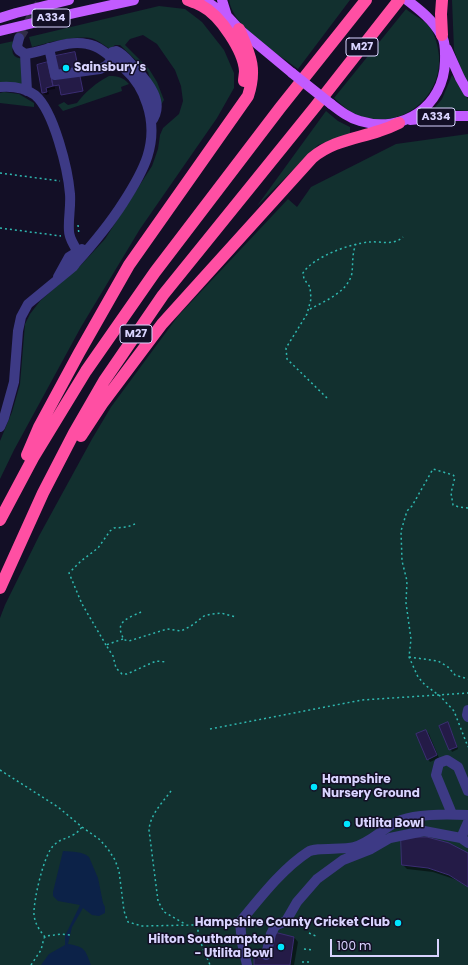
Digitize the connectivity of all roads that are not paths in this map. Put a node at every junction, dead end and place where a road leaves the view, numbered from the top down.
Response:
1 (69, 0) edge
2 (134, 0) edge
3 (188, 0) edge
4 (205, 0) edge
5 (222, 0) edge
6 (366, 0) edge
7 (442, 0) edge
8 (406, 1) edge
9 (227, 16) junction
10 (0, 18) edge
11 (239, 29) junction
12 (0, 31) edge
13 (19, 38) dead end
14 (443, 39) junction
15 (49, 48) junction
16 (25, 54) junction
17 (111, 58) junction
18 (0, 87) edge
19 (27, 91) junction
20 (468, 92) edge
21 (234, 114) junction
22 (468, 116) edge
23 (403, 122) junction
24 (99, 236) junction
25 (77, 252) junction
26 (76, 263) junction
27 (53, 283) junction
28 (0, 427) edge
29 (43, 493) junction
30 (0, 519) edge
31 (0, 588) edge
32 (468, 710) edge
33 (468, 717) edge
34 (468, 791) edge
35 (452, 814) junction
36 (468, 815) edge
37 (468, 822) edge
38 (464, 840) edge
39 (266, 955) dead end
40 (247, 965) edge

1 - 10 main road, A334
2 - 12 main road, A334
3 - 21 highway, M27
4 - 9 main road
5 - 9 main road
6 - 30 highway, M27
7 - 14 highway
8 - 14 main road
8 - 29 highway, M27
9 - 11 main road
11 - 21 highway, M27
11 - 23 main road, bridge
13 - 16 lane
14 - 20 main road
14 - 23 main road
15 - 16 lane
15 - 17 lane
15 - 17 lane
16 - 19 lane
17 - 24 lane
18 - 19 lane
19 - 25 lane
21 - 30 highway, M27
22 - 23 main road, A334
23 - 29 highway, M27
24 - 25 lane
24 - 26 lane
25 - 26 lane
25 - 27 lane
26 - 27 lane
27 - 28 lane
29 - 31 highway, M27
32 - 33 lane
34 - 35 lane
35 - 36 lane
35 - 40 lane
37 - 38 lane
38 - 39 lane

